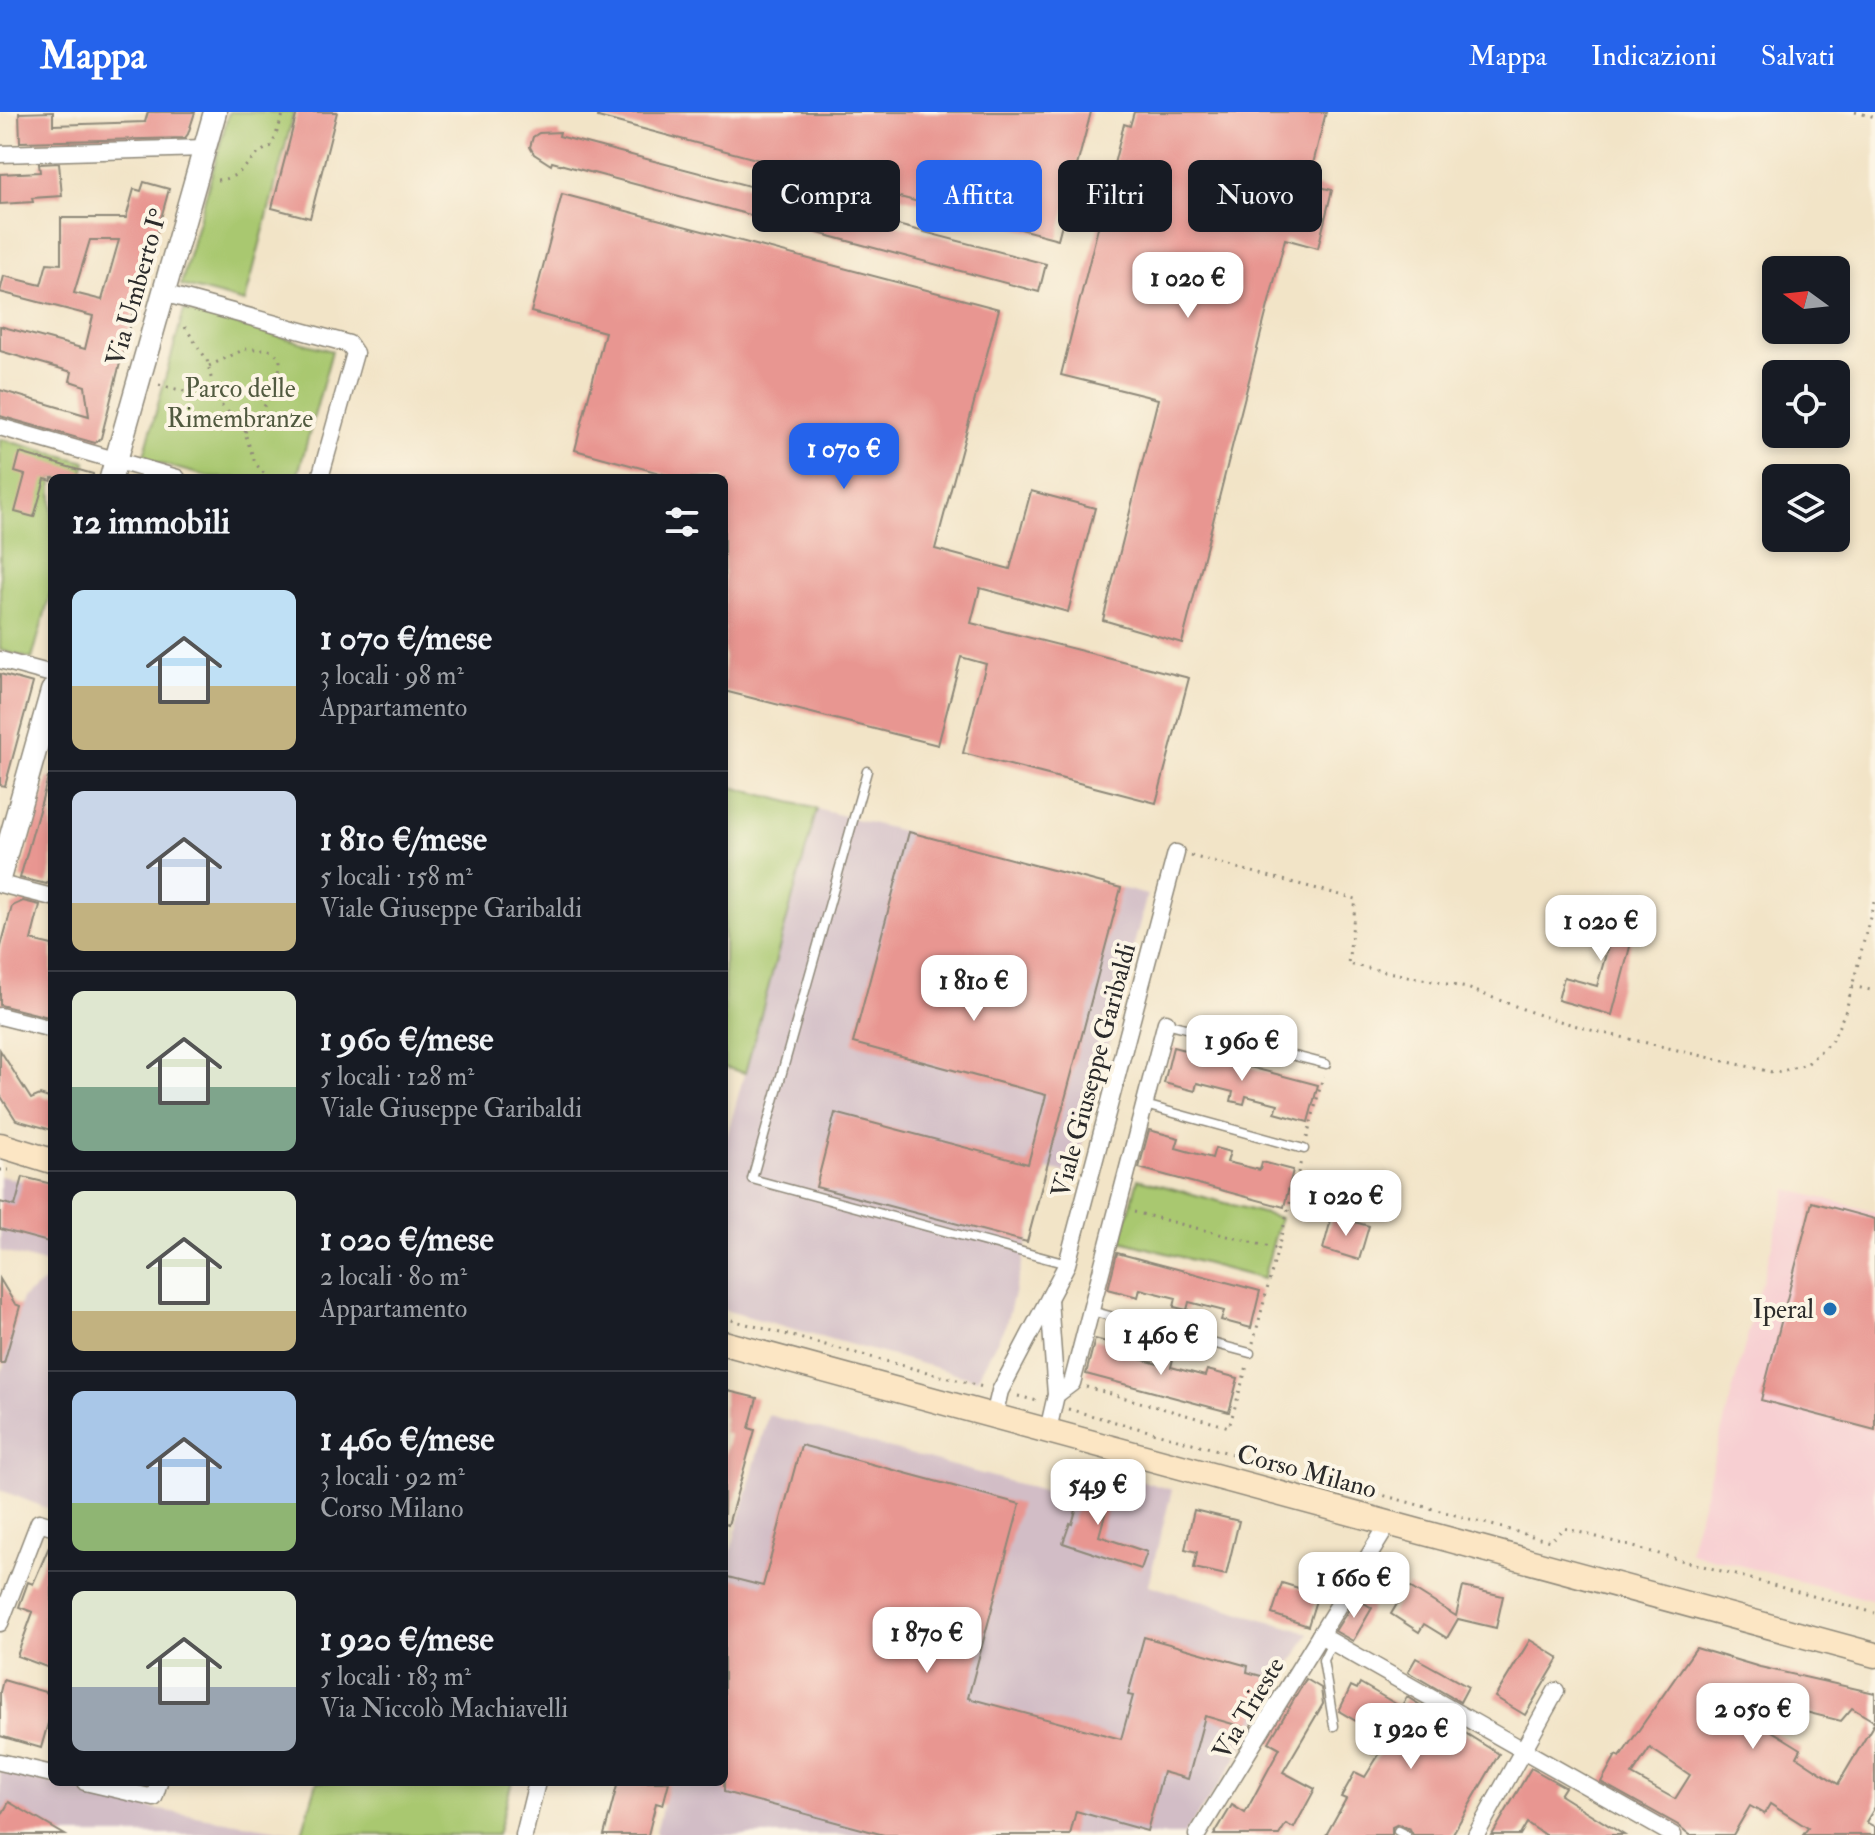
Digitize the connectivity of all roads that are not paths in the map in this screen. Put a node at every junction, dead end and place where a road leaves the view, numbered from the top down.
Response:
1 (215, 112) edge
2 (205, 148) junction
3 (0, 154) edge
4 (163, 293) junction
5 (0, 427) edge
6 (113, 469) edge
7 (149, 474) edge
8 (321, 474) edge
9 (0, 660) edge
10 (48, 673) edge
11 (48, 703) edge
12 (867, 771) dead end
13 (8, 819) edge
14 (1176, 853) road end
15 (0, 875) edge
16 (0, 884) edge
17 (48, 896) edge
18 (0, 1016) edge
19 (1166, 1022) joint
20 (48, 1028) edge
21 (1326, 1064) road end
22 (1144, 1105) junction
23 (3, 1148) edge
24 (1304, 1149) road end
25 (48, 1160) edge
26 (1067, 1264) junction
27 (1049, 1297) junction
28 (1090, 1311) junction
29 (728, 1344) edge
30 (1250, 1353) road end
31 (1055, 1400) junction
32 (994, 1416) junction
33 (1048, 1430) junction
34 (1389, 1523) junction
35 (48, 1525) edge
36 (0, 1623) edge
37 (1326, 1638) junction
38 (1875, 1655) edge
39 (1556, 1691) dead end
40 (1334, 1726) dead end
41 (1523, 1750) junction
42 (0, 1762) edge
43 (48, 1773) edge
44 (120, 1786) edge
45 (536, 1786) edge
46 (156, 1790) edge
47 (524, 1835) edge
48 (1197, 1835) edge
49 (1476, 1835) edge
50 (1673, 1835) edge

1 - 2 street, Via Umberto I°
2 - 3 street
2 - 4 street, Via Umberto I°
4 - 6 street, Via Umberto I°
4 - 8 street
5 - 6 street
6 - 7 street
9 - 10 street
11 - 13 street
12 - 26 lane
13 - 15 street
14 - 26 street, Viale Giuseppe Garibaldi
16 - 17 street
18 - 20 street
19 - 21 lane
19 - 22 street
22 - 24 lane
22 - 28 street
23 - 25 main road
26 - 27 street, Viale Giuseppe Garibaldi
27 - 31 street
27 - 32 street, Viale Giuseppe Garibaldi
28 - 30 lane
28 - 31 street
29 - 32 main road, Corso Milano
31 - 33 street
32 - 33 main road, Corso Milano
33 - 34 main road, Corso Milano
34 - 37 street, Via Trieste
34 - 38 main road, Corso Milano
35 - 36 street
37 - 40 lane
37 - 41 street
37 - 48 street, Via Trieste
39 - 41 street
41 - 49 street
41 - 50 street
42 - 43 street
44 - 46 street
45 - 47 street

